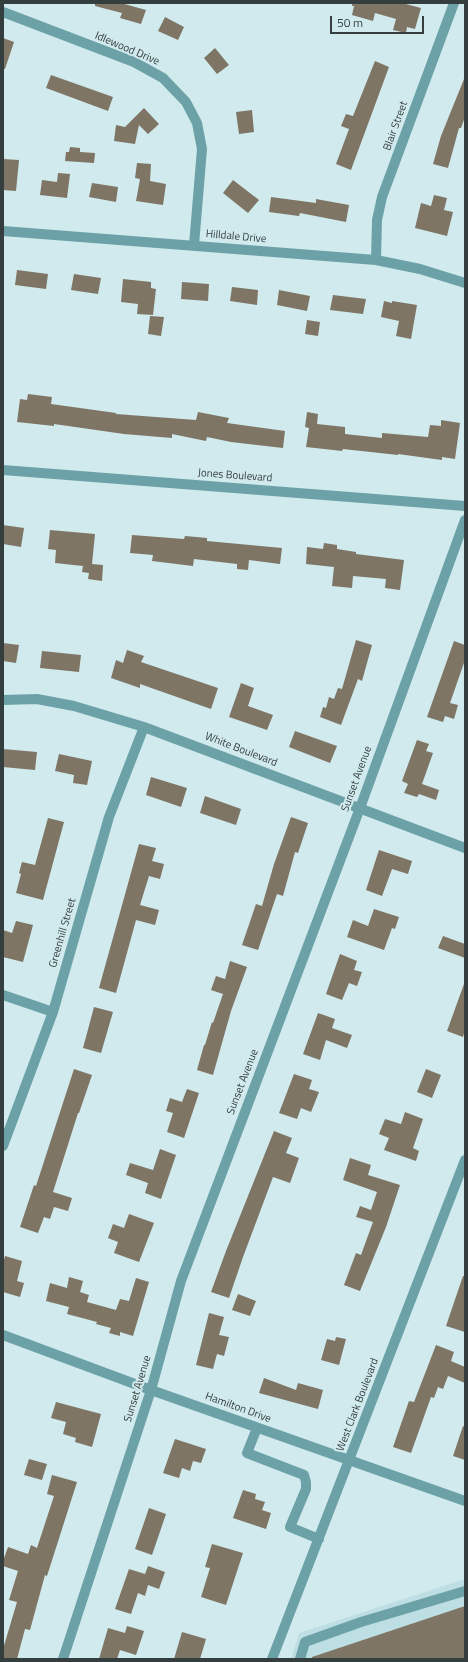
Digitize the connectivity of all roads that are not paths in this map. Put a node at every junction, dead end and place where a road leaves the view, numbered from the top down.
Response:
1 (454, 3) edge
2 (3, 12) edge
3 (3, 231) edge
4 (194, 245) junction
5 (376, 260) junction
6 (465, 283) edge
7 (3, 470) edge
8 (465, 506) edge
9 (465, 520) edge
10 (3, 700) edge
11 (144, 727) junction
12 (360, 808) junction
13 (465, 848) edge
14 (3, 995) edge
15 (52, 1012) junction
16 (3, 1146) edge
17 (465, 1160) edge
18 (3, 1335) edge
19 (151, 1390) junction
20 (257, 1428) junction
21 (350, 1461) junction
22 (465, 1501) edge
23 (319, 1539) junction
24 (465, 1591) edge
25 (63, 1659) edge
26 (272, 1659) edge
27 (300, 1659) edge

1 - 5 street, Blair Street
2 - 4 street, Idlewood Drive
3 - 4 street, Hilldale Drive
4 - 5 street, Hilldale Drive
5 - 6 street, Hilldale Drive
7 - 8 street, Jones Boulevard
9 - 12 street, Sunset Avenue
10 - 11 street, White Boulevard
11 - 12 street, White Boulevard
11 - 15 street, Greenhill Street
12 - 13 street, White Boulevard
12 - 19 street, Sunset Avenue
14 - 15 street
15 - 16 street, Greenhill Street
17 - 21 street, West Clark Boulevard
18 - 19 street, Hamilton Drive
19 - 20 street, Hamilton Drive
19 - 25 street, Sunset Avenue
20 - 21 street, Hamilton Drive
20 - 23 street
21 - 22 street, Hamilton Drive
21 - 23 street, West Clark Boulevard
23 - 26 street, West Clark Boulevard
24 - 27 street

